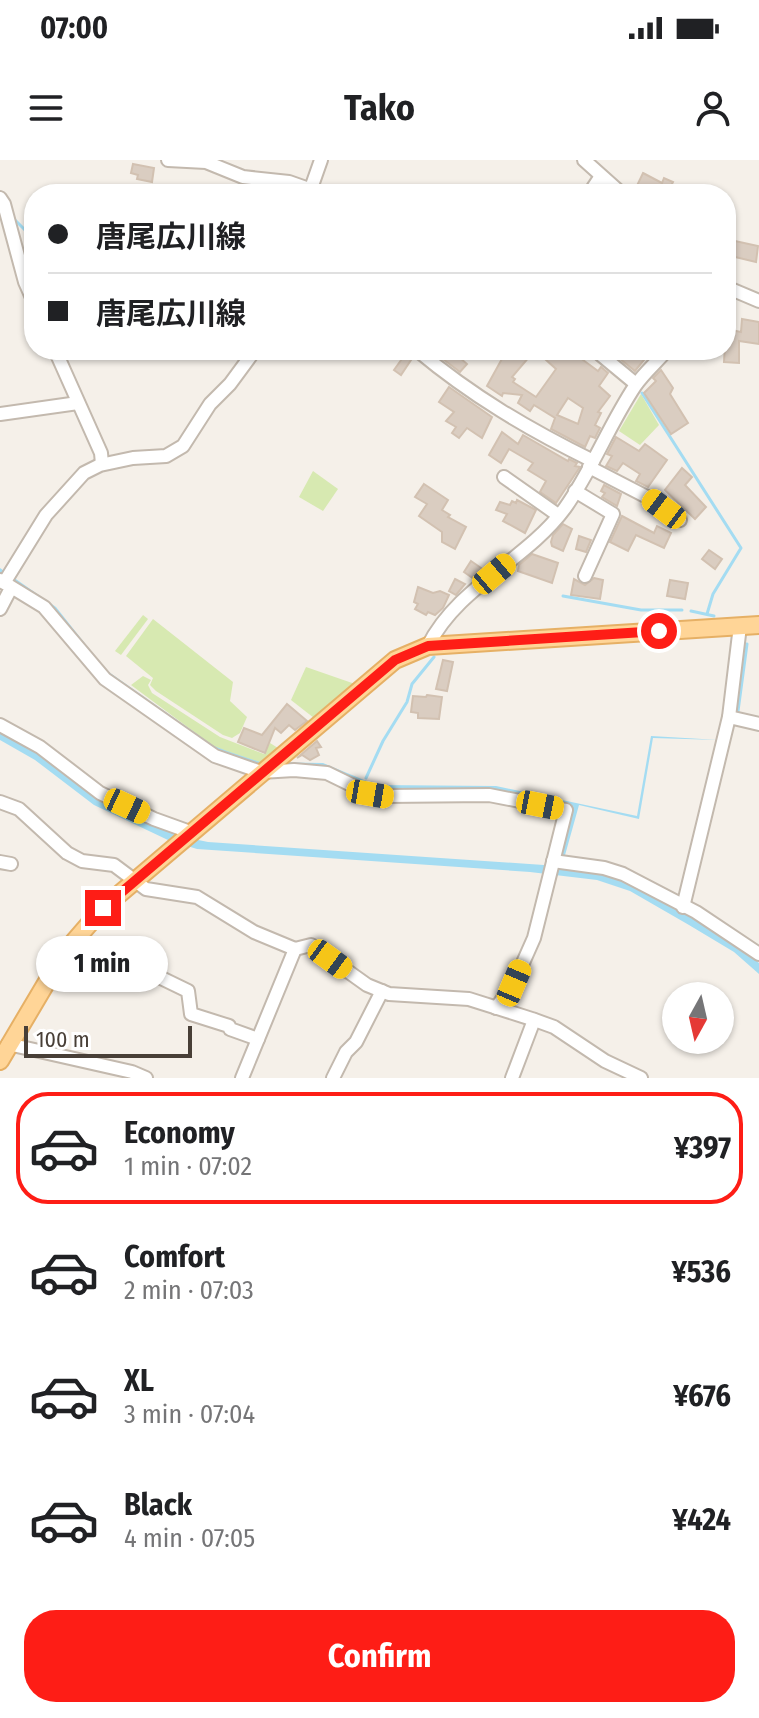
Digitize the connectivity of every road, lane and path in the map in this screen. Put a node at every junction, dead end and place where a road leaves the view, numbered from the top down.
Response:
1 (168, 160) edge
2 (321, 160) edge
3 (584, 160) edge
4 (601, 176) junction
5 (294, 184) edge
6 (316, 184) edge
7 (596, 184) edge
8 (610, 184) edge
9 (0, 198) edge
10 (24, 278) edge
11 (736, 292) edge
12 (759, 298) edge
13 (59, 360) edge
14 (248, 360) edge
15 (429, 360) edge
16 (607, 360) edge
17 (658, 360) edge
18 (636, 384) junction
19 (78, 403) junction
20 (0, 414) edge
21 (102, 464) junction
22 (591, 464) junction
23 (504, 477) dead end
24 (575, 491) junction
25 (558, 515) junction
26 (680, 520) dead end
27 (585, 576) dead end
28 (6, 581) edge
29 (0, 609) edge
30 (759, 625) edge
31 (740, 626) junction
32 (428, 646) junction
33 (729, 717) junction
34 (759, 724) edge
35 (0, 725) edge
36 (267, 767) junction
37 (0, 802) edge
38 (184, 837) junction
39 (551, 867) junction
40 (133, 881) junction
41 (683, 907) junction
42 (295, 949) junction
43 (64, 953) junction
44 (759, 954) edge
45 (382, 991) junction
46 (496, 1008) junction
47 (534, 1020) junction
48 (258, 1039) junction
49 (4, 1042) edge
50 (0, 1061) edge
51 (146, 1078) edge
52 (242, 1078) edge
53 (333, 1078) edge
54 (512, 1078) edge
55 (641, 1078) edge

1 - 5 street
2 - 6 street
3 - 4 street
4 - 7 street
4 - 8 street
9 - 10 street
11 - 12 street
13 - 19 street
14 - 21 street
15 - 22 street
16 - 18 street
17 - 18 street
18 - 22 street
19 - 20 street
19 - 21 street
21 - 28 street
22 - 24 street
22 - 26 street
23 - 25 street
24 - 25 street
24 - 27 street
25 - 32 street
28 - 29 street
28 - 36 street
30 - 31 main road
31 - 32 main road
31 - 33 street
32 - 36 main road
33 - 34 street
33 - 41 street
35 - 38 street
36 - 38 main road
36 - 39 street
37 - 40 street
38 - 40 main road
39 - 41 street
39 - 46 street
40 - 42 street
40 - 43 main road
41 - 44 street
42 - 45 street
42 - 48 street
43 - 48 street
43 - 49 main road
45 - 46 street
45 - 53 street
46 - 47 street
47 - 54 street
47 - 55 street
48 - 52 street
49 - 50 main road
49 - 51 street

